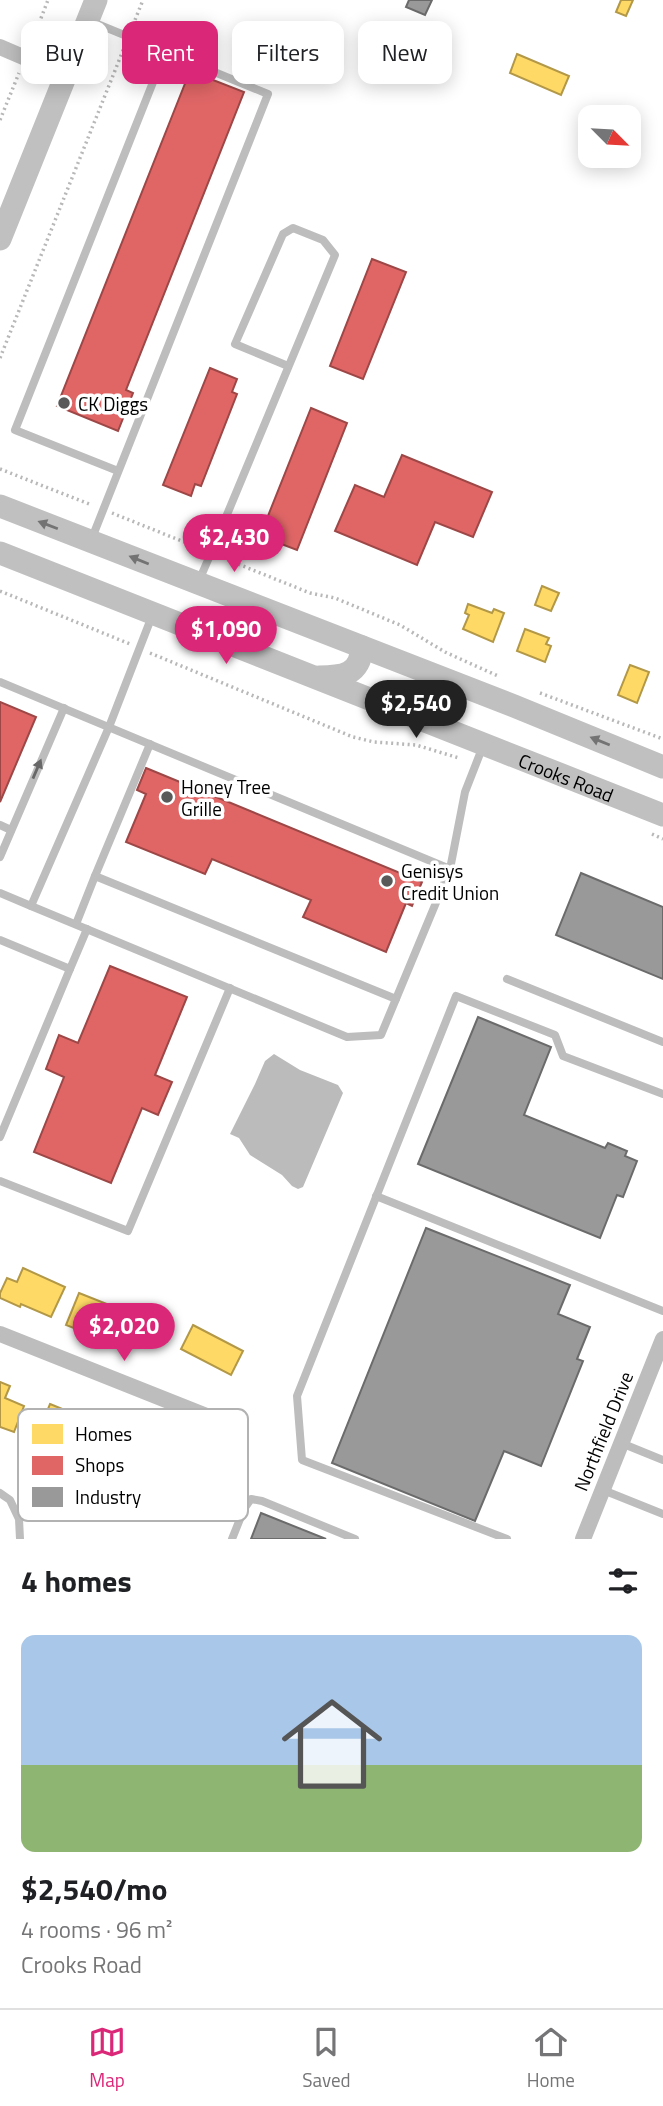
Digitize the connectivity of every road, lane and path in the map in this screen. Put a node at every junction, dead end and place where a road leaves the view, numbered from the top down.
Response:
1 (48, 0) edge
2 (143, 0) edge
3 (92, 10) edge
4 (40, 21) edge
5 (134, 21) edge
6 (122, 32) edge
7 (0, 47) edge
8 (122, 51) edge
9 (21, 56) edge
10 (218, 74) edge
11 (18, 76) dead end
12 (61, 84) edge
13 (152, 84) edge
14 (0, 120) edge
15 (3, 224) edge
16 (0, 358) edge
17 (288, 366) junction
18 (0, 469) edge
19 (118, 471) junction
20 (2, 508) edge
21 (103, 509) junction
22 (90, 541) junction
23 (0, 553) edge
24 (211, 553) junction
25 (198, 584) junction
26 (0, 591) edge
27 (153, 614) junction
28 (362, 647) junction
29 (139, 648) junction
30 (316, 677) junction
31 (507, 681) dead end
32 (0, 682) edge
33 (533, 690) dead end
34 (64, 708) junction
35 (109, 727) junction
36 (663, 739) edge
37 (150, 744) junction
38 (480, 754) junction
39 (663, 766) edge
40 (657, 824) edge
41 (0, 825) edge
42 (11, 830) junction
43 (663, 839) edge
44 (0, 857) edge
45 (450, 869) junction
46 (95, 876) junction
47 (0, 893) edge
48 (31, 905) junction
49 (76, 924) junction
50 (87, 929) junction
51 (0, 940) edge
52 (70, 969) junction
53 (507, 979) dead end
54 (230, 988) junction
55 (396, 999) junction
56 (663, 1042) edge
57 (663, 1094) edge
58 (0, 1137) edge
59 (0, 1181) edge
60 (376, 1196) junction
61 (663, 1311) edge
62 (0, 1334) edge
63 (663, 1339) edge
64 (189, 1409) edge
65 (621, 1443) junction
66 (663, 1460) edge
67 (603, 1489) junction
68 (0, 1493) edge
69 (248, 1503) edge
70 (663, 1514) edge
71 (18, 1517) edge
72 (239, 1521) edge
73 (232, 1539) edge
74 (355, 1539) edge
75 (507, 1539) edge
76 (583, 1539) edge

1 - 4 path
2 - 5 path
3 - 6 lane
7 - 9 street
8 - 16 path
10 - 19 lane
11 - 14 path
12 - 15 main road
13 - 19 lane
17 - 17 lane
17 - 24 lane
18 - 21 path
19 - 21 lane
22 -> 20 main road
21 - 22 lane
21 - 24 path
25 -> 22 main road
23 - 27 main road, Crooks Road
24 - 25 lane
24 - 31 path
25 - 28 main road
26 - 29 path
27 - 29 lane
27 - 30 main road, Crooks Road
28 - 30 main road
39 -> 28 main road
29 - 35 lane
29 - 38 path
30 - 38 main road, Crooks Road
32 - 34 lane
33 - 36 path
34 - 35 lane
42 -> 34 lane
35 - 37 lane
35 - 48 lane
37 - 45 lane
37 - 46 lane
38 - 40 main road, Crooks Road
38 - 45 lane
40 - 43 path
41 - 42 lane
42 - 44 lane
45 - 55 lane
46 - 49 lane
46 - 55 lane
47 - 48 lane
48 - 49 lane
49 - 50 lane
50 - 52 lane
50 - 54 lane
51 - 52 lane
52 - 58 lane
53 - 56 lane
54 - 55 lane
54 - 59 lane
57 - 60 lane
60 - 61 lane
60 - 75 lane
62 - 64 street
63 - 65 street, Northfield Drive
65 - 66 lane
65 - 67 street, Northfield Drive
67 - 70 lane
67 - 76 street, Northfield Drive
68 - 71 lane
69 - 74 lane
72 - 73 lane

